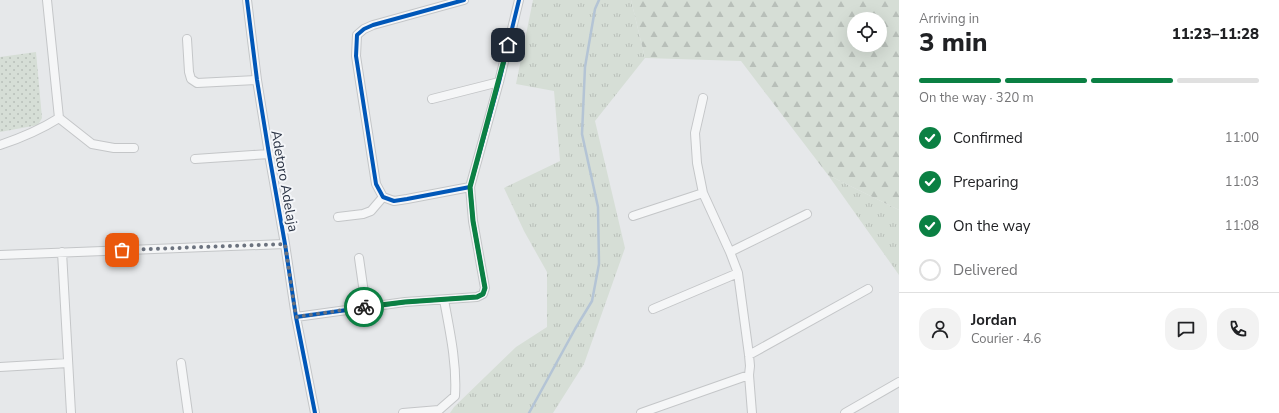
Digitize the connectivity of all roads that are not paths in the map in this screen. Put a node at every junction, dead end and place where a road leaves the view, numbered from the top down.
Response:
1 (47, 0) edge
2 (247, 0) edge
3 (464, 0) edge
4 (519, 0) edge
5 (187, 39) dead end
6 (257, 80) junction
7 (499, 82) junction
8 (703, 98) dead end
9 (432, 99) dead end
10 (59, 118) junction
11 (0, 145) edge
12 (134, 148) dead end
13 (269, 154) junction
14 (195, 159) dead end
15 (470, 187) junction
16 (703, 193) junction
17 (382, 197) junction
18 (807, 214) dead end
19 (633, 216) dead end
20 (338, 217) dead end
21 (285, 244) junction
22 (62, 252) junction
23 (730, 252) junction
24 (0, 255) edge
25 (359, 258) dead end
26 (738, 274) junction
27 (868, 289) dead end
28 (444, 300) junction
29 (366, 307) junction
30 (653, 309) dead end
31 (296, 317) junction
32 (749, 355) junction
33 (68, 363) junction
34 (181, 363) dead end
35 (0, 367) edge
36 (749, 375) junction
37 (899, 382) edge
38 (71, 413) edge
39 (188, 413) edge
40 (315, 413) edge
41 (403, 413) edge
42 (641, 413) edge
43 (752, 413) edge
44 (845, 413) edge

1 - 10 street
2 - 6 street, Adetoro Adelaja
3 - 17 street
4 - 7 street
5 - 6 street
6 - 13 street, Adetoro Adelaja
7 - 9 street
7 - 15 street
8 - 16 street
10 - 11 street
10 - 12 street
13 - 14 street
13 - 21 street, Adetoro Adelaja
15 - 17 street
15 - 28 street
16 - 19 street
16 - 23 street
17 - 20 street
18 - 23 street
21 - 22 street
21 - 31 street, Adetoro Adelaja
22 - 24 street
22 - 33 street
23 - 26 street
25 - 29 street
26 - 30 street
26 - 32 street
27 - 32 street
28 - 29 street
28 - 41 street
29 - 31 street
31 - 40 street, Adetoro Adelaja
32 - 36 street
33 - 35 street
33 - 38 street
34 - 39 street
36 - 42 street
36 - 43 street
37 - 44 street

